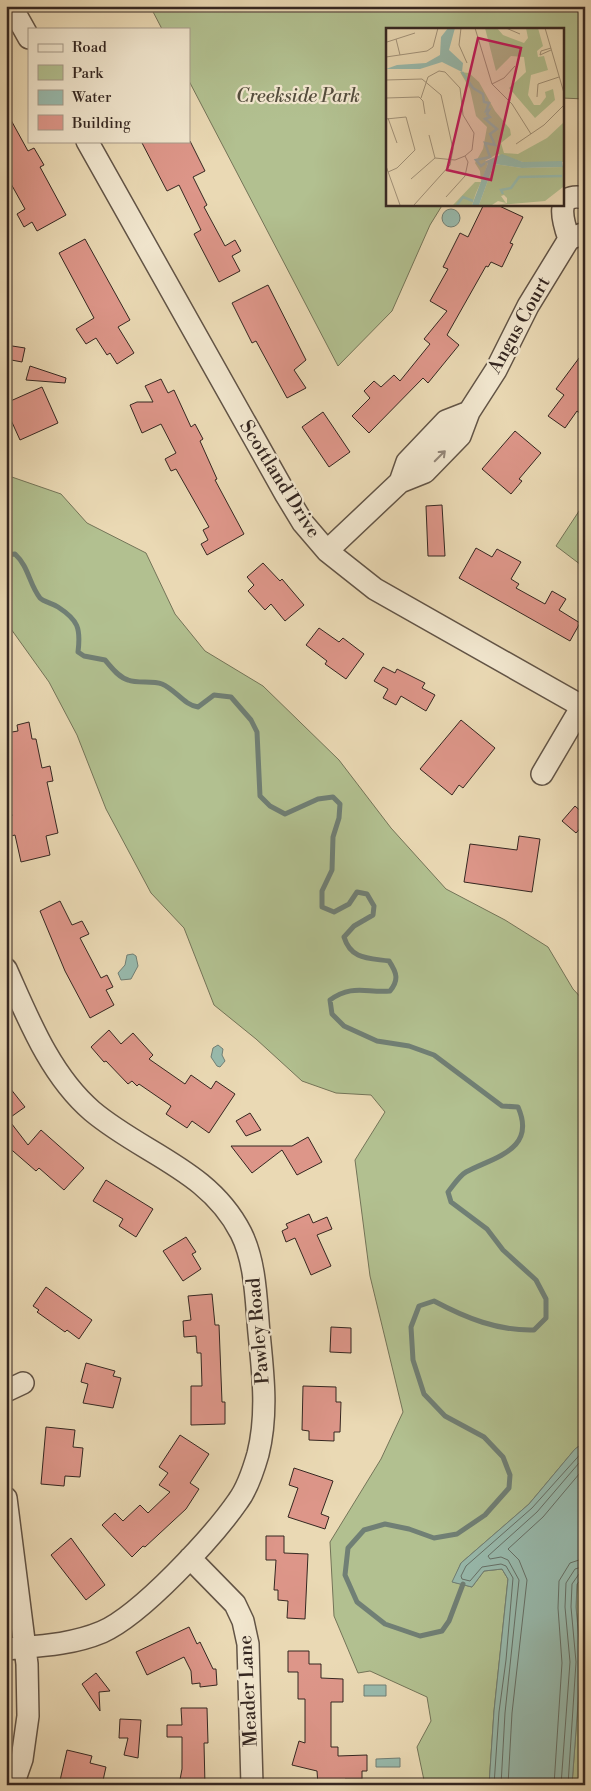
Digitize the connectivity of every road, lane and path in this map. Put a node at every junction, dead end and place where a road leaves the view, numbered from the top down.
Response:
1 (12, 6) edge
2 (28, 36) edge
3 (88, 142) edge
4 (585, 198) edge
5 (577, 236) edge
6 (327, 551) junction
7 (583, 707) edge
8 (542, 774) dead end
9 (6, 969) edge
10 (6, 1498) edge
11 (190, 1558) junction
12 (15, 1648) edge
13 (13, 1785) edge
14 (252, 1785) edge

1 - 2 street
3 - 6 street, Scottland Drive
4 - 5 street
5 - 6 street, Angus Court
6 - 7 street, Scottland Drive
7 - 8 street
9 - 11 street, Pawley Road
10 - 12 street
11 - 12 street, Pawley Road
11 - 14 street, Meader Lane
12 - 13 street

